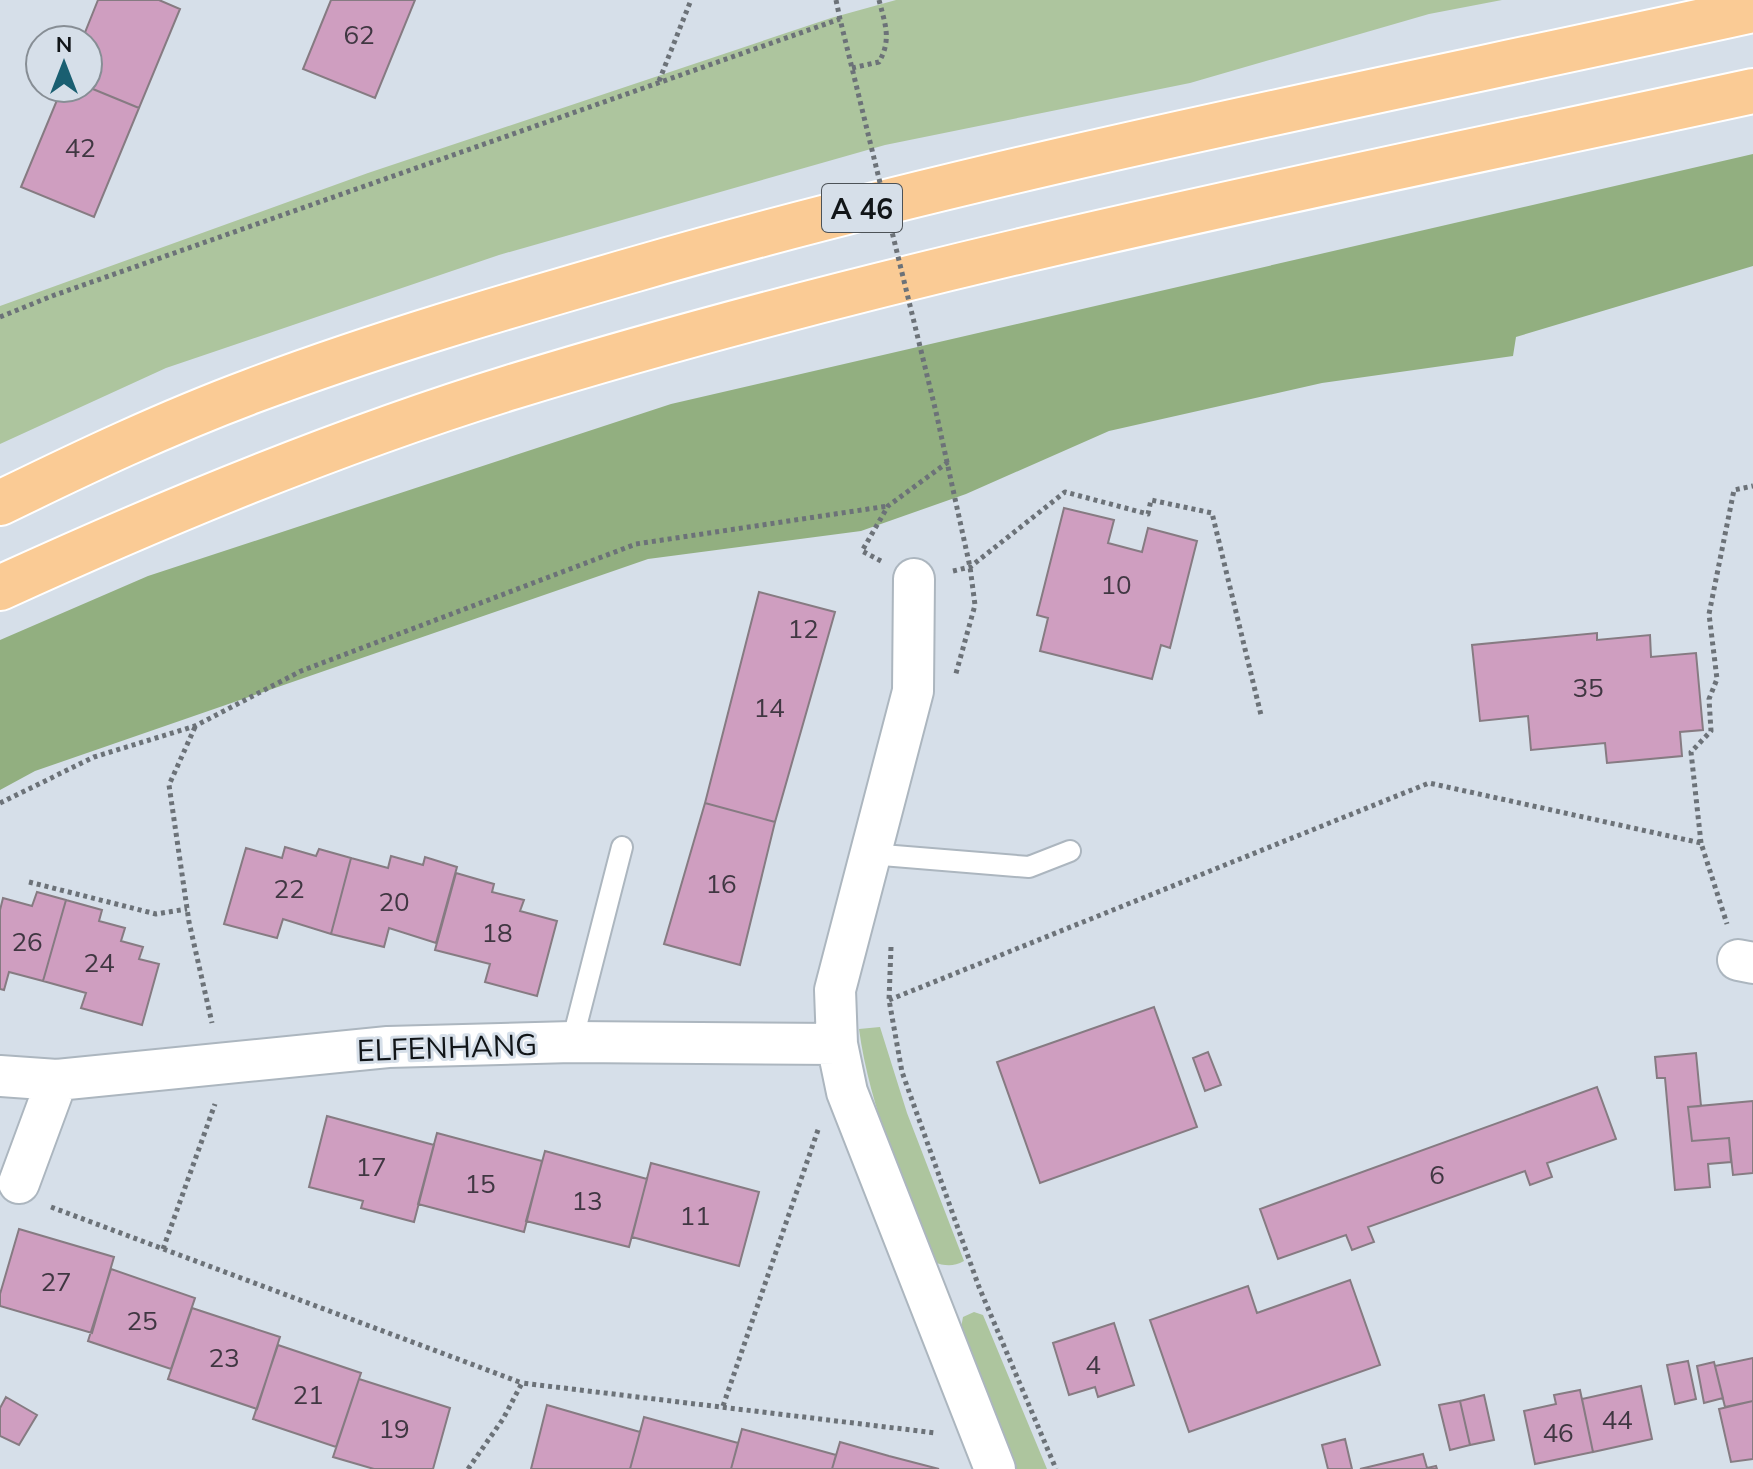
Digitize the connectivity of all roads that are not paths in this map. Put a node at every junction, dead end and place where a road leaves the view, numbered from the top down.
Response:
1 (1753, 10) edge
2 (1753, 91) edge
3 (0, 503) edge
4 (914, 579) road end
5 (0, 588) edge
6 (622, 847) dead end
7 (1070, 851) dead end
8 (870, 854) junction
9 (572, 1042) junction
10 (837, 1044) junction
11 (0, 1076) edge
12 (57, 1080) junction
13 (34, 1194) road end
14 (988, 1454) edge

1 - 3 highway, A 46
2 - 5 highway
4 - 8 street
6 - 9 lane
7 - 8 lane
8 - 10 street
9 - 10 street, ELFENHANG
9 - 12 street, ELFENHANG
10 - 14 street
11 - 12 street, ELFENHANG
12 - 13 street

